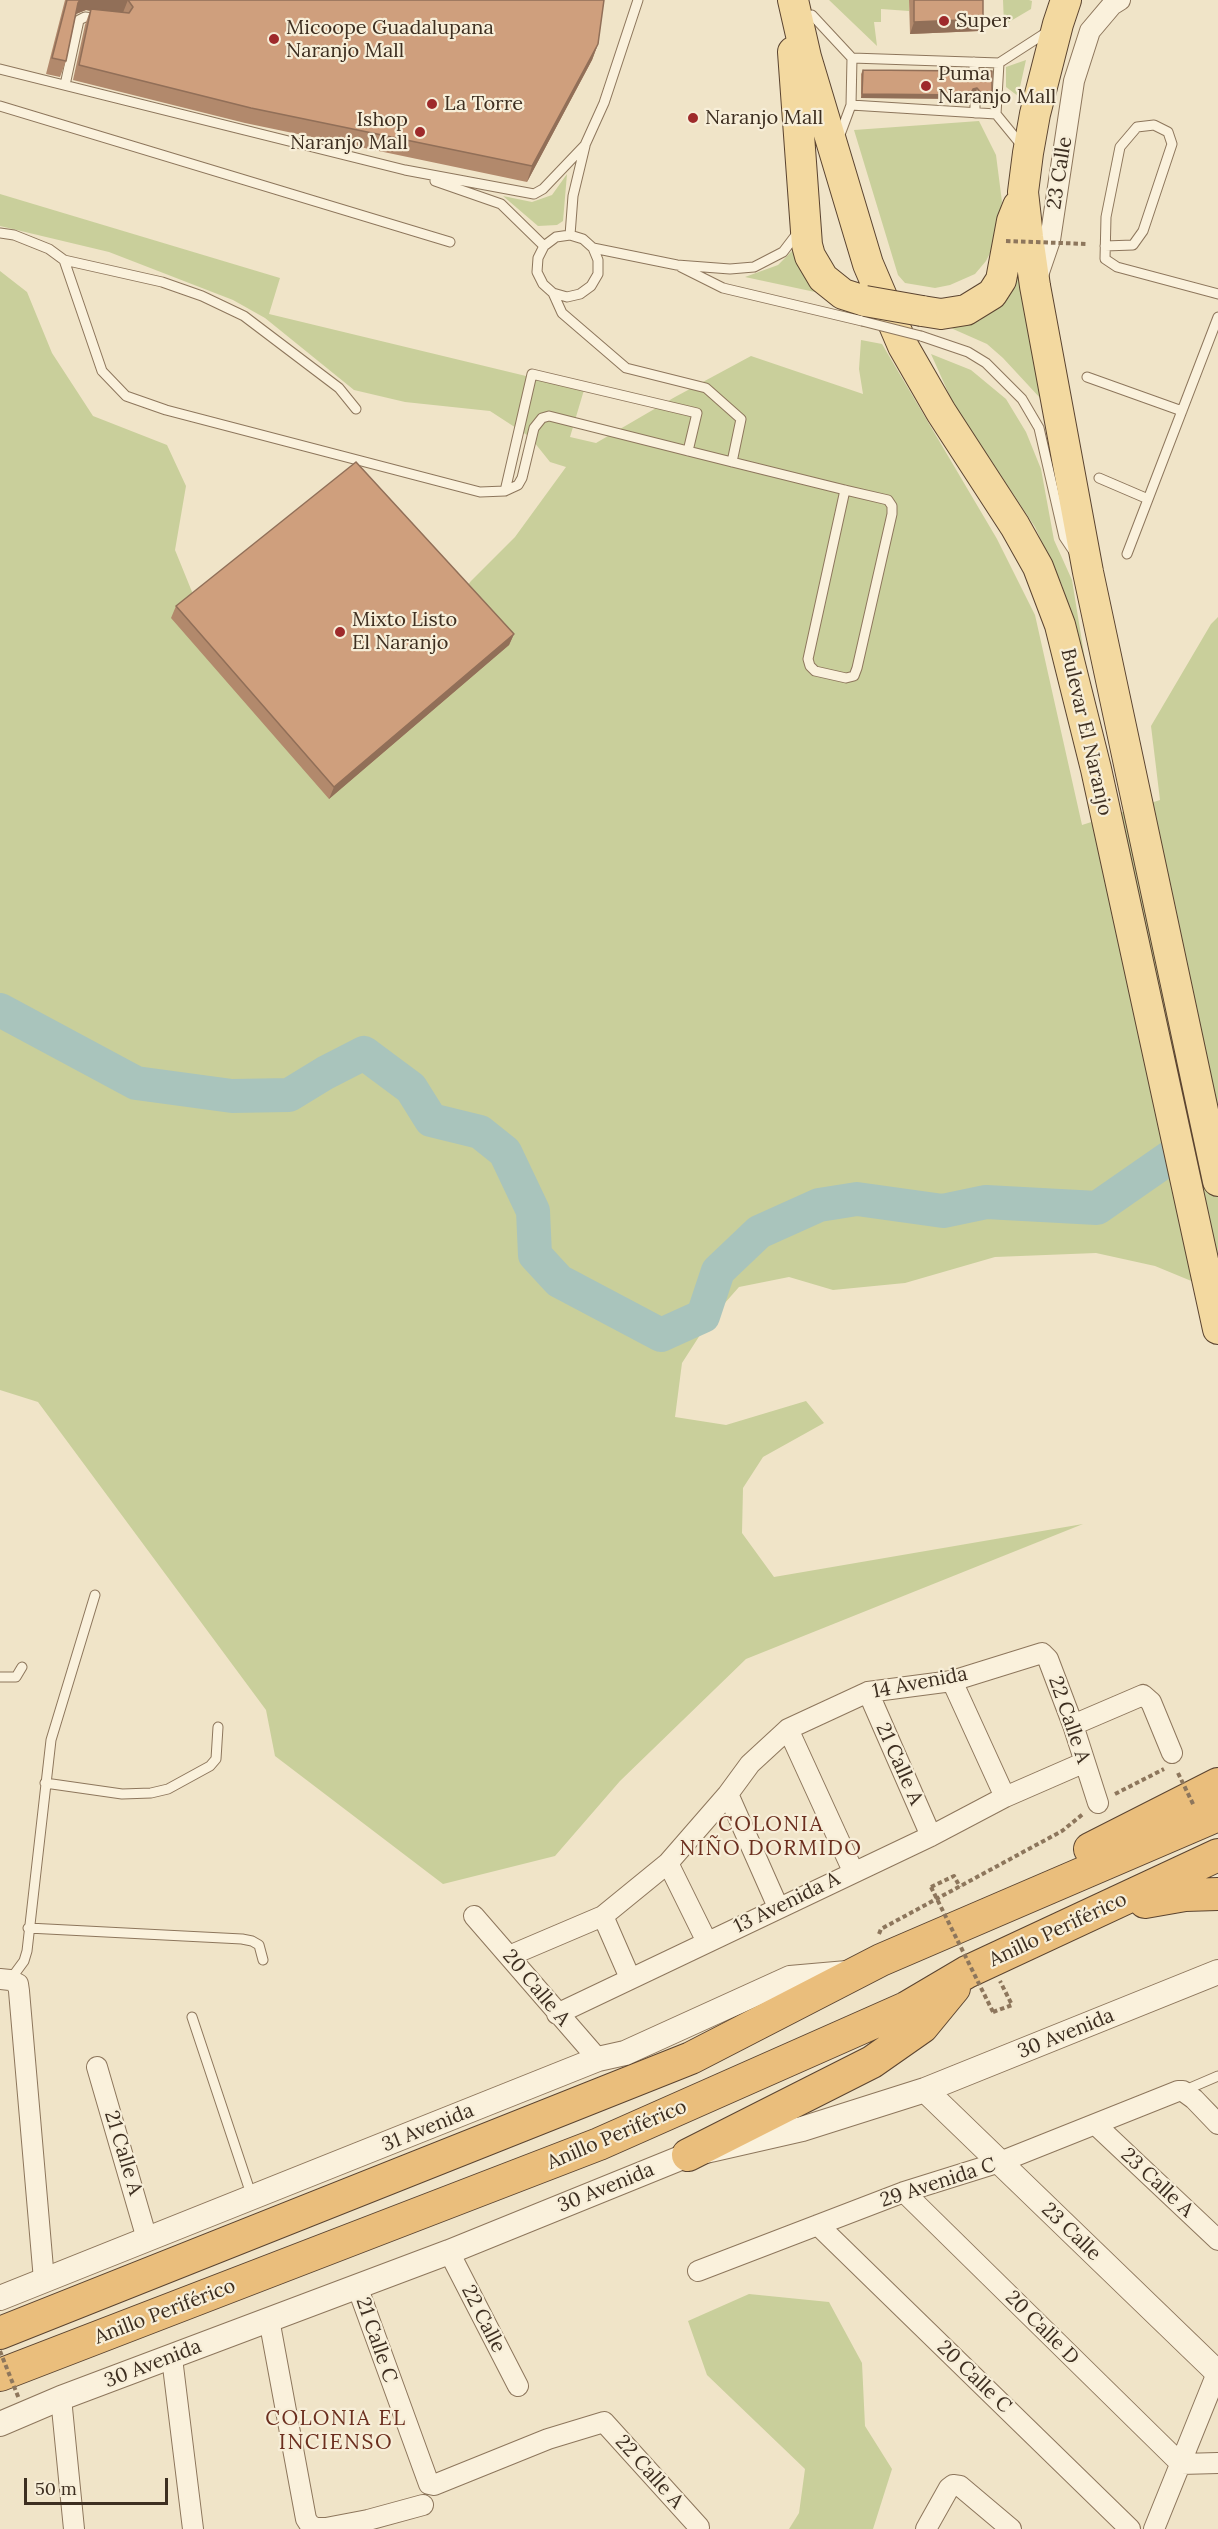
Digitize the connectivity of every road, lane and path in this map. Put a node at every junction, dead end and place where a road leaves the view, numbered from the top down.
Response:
1 (638, 0) edge
2 (1120, 0) edge
3 (802, 4) edge
4 (1062, 12) edge
5 (112, 21) edge
6 (852, 58) junction
7 (974, 62) junction
8 (999, 63) junction
9 (0, 69) edge
10 (974, 75) edge
11 (65, 85) junction
12 (975, 99) dead end
13 (0, 106) edge
14 (975, 114) junction
15 (996, 114) junction
16 (846, 118) junction
17 (585, 145) junction
18 (1028, 153) junction
19 (405, 170) junction
20 (843, 177) junction
21 (1023, 192) junction
22 (804, 224) junction
23 (0, 233) edge
24 (570, 235) junction
25 (1006, 241) dead end
26 (450, 242) dead end
27 (1088, 244) dead end
28 (544, 246) junction
29 (1105, 246) junction
30 (593, 248) junction
31 (64, 260) junction
32 (677, 265) junction
33 (1035, 286) junction
34 (553, 293) junction
35 (1218, 294) edge
36 (863, 311) junction
37 (1218, 317) edge
38 (922, 324) junction
39 (1088, 377) dead end
40 (356, 409) dead end
41 (1182, 411) junction
42 (688, 451) junction
43 (732, 462) junction
44 (1099, 478) dead end
45 (845, 490) junction
46 (505, 491) junction
47 (1148, 499) junction
48 (1127, 554) dead end
49 (1088, 572) junction
50 (1218, 1181) edge
51 (1218, 1329) edge
52 (95, 1595) dead end
53 (1027, 1656) joint
54 (22, 1667) dead end
55 (0, 1677) edge
56 (952, 1681) junction
57 (868, 1692) junction
58 (1073, 1725) junction
59 (218, 1726) dead end
60 (788, 1730) junction
61 (1083, 1763) junction
62 (1174, 1765) junction
63 (45, 1783) junction
64 (1218, 1784) edge
65 (728, 1794) junction
66 (1005, 1797) junction
67 (1098, 1803) junction
68 (1206, 1811) edge
69 (931, 1836) junction
70 (1218, 1855) edge
71 (668, 1863) junction
72 (853, 1871) junction
73 (960, 1887) junction
74 (1218, 1894) edge
75 (778, 1907) junction
76 (1103, 1909) junction
77 (474, 1916) dead end
78 (603, 1916) junction
79 (28, 1928) junction
80 (956, 1928) junction
81 (877, 1937) dead end
82 (707, 1942) junction
83 (509, 1956) junction
84 (263, 1960) dead end
85 (858, 1972) junction
86 (967, 1972) junction
87 (1218, 1972) edge
88 (630, 1978) junction
89 (5, 1979) edge
90 (1012, 2005) dead end
91 (557, 2014) junction
92 (192, 2017) dead end
93 (598, 2059) junction
94 (97, 2067) dead end
95 (1218, 2076) edge
96 (925, 2090) junction
97 (1180, 2091) junction
98 (1218, 2124) edge
99 (1096, 2125) junction
100 (688, 2155) junction
101 (1000, 2162) junction
102 (904, 2192) junction
103 (252, 2198) junction
104 (818, 2225) junction
105 (147, 2239) junction
106 (1218, 2240) edge
107 (449, 2252) junction
108 (698, 2271) dead end
109 (44, 2280) junction
110 (357, 2286) junction
111 (0, 2298) edge
112 (269, 2319) junction
113 (0, 2332) edge
114 (0, 2351) edge
115 (172, 2358) junction
116 (1217, 2373) edge
117 (518, 2386) dead end
118 (9, 2387) edge
119 (61, 2398) junction
120 (597, 2423) joint
121 (0, 2424) edge
122 (1218, 2463) edge
123 (1181, 2464) junction
124 (423, 2505) dead end
125 (369, 2525) edge
126 (699, 2527) dead end
127 (74, 2529) edge
128 (193, 2529) edge
129 (926, 2529) edge
130 (1011, 2529) edge
131 (1130, 2529) edge
132 (1154, 2529) edge

1 - 17 lane
2 - 33 street, 23 Calle
3 - 6 lane
3 - 16 main road, Bulevar El Naranjo
3 - 20 main road, Bulevar El Naranjo
3 - 22 main road
4 - 8 lane
4 - 18 main road, Bulevar El Naranjo
5 - 11 lane
6 - 7 lane
6 - 16 lane
7 - 8 lane
7 - 10 lane
8 - 15 lane
9 - 11 lane
11 - 19 lane
12 - 14 lane
13 - 26 lane
14 - 15 lane
14 - 16 lane
15 - 18 lane
16 - 20 main road, Bulevar El Naranjo
17 - 19 lane
17 - 24 lane
18 - 21 main road, Bulevar El Naranjo
19 - 28 lane
20 - 51 main road, Bulevar El Naranjo
21 - 33 main road, Bulevar El Naranjo
21 - 38 main road
22 - 32 lane
22 - 36 main road
23 - 31 lane
24 - 28 lane
24 - 30 lane
25 - 27 path, bridge
28 - 34 lane
29 - 29 lane
29 - 35 lane
30 - 32 lane
30 - 34 lane
31 - 40 lane
31 - 46 lane
32 - 36 lane
33 - 49 main road, Bulevar El Naranjo
34 - 43 lane
36 - 38 main road, bridge
37 - 41 lane
38 - 49 lane
39 - 41 lane
41 - 47 lane
42 - 43 lane
42 - 46 lane
42 - 46 lane
43 - 45 lane
44 - 47 lane
45 - 45 lane
47 - 48 lane
49 - 50 main road, Bulevar El Naranjo
52 - 63 lane
53 - 56 street, 14 Avenida
53 - 58 street, 22 Calle A
54 - 55 lane
56 - 57 street, 14 Avenida
56 - 66 street
57 - 60 street, 14 Avenida
57 - 69 street, 21 Calle A
58 - 61 street, 22 Calle A
58 - 62 street
59 - 63 lane
60 - 65 street, 14 Avenida
60 - 72 street
61 - 66 street, 13 Avenida A
61 - 67 street, 22 Calle A
62 - 67 path
62 - 68 path, bridge
63 - 79 lane
64 - 80 highway
65 - 71 street, 14 Avenida
65 - 75 street
66 - 69 street, 13 Avenida A
67 - 73 path
68 - 80 highway, Anillo Periférico
69 - 72 street, 13 Avenida A
70 - 76 highway, Anillo Periférico
71 - 78 street, 14 Avenida
71 - 82 street
72 - 75 street, 13 Avenida A
73 - 81 path
73 - 90 path, bridge
74 - 76 highway
75 - 82 street, 13 Avenida A
76 - 86 highway, Anillo Periférico
77 - 83 street, 20 Calle A
78 - 83 street, 14 Avenida
78 - 88 street
79 - 84 lane
79 - 89 lane
80 - 85 highway, Anillo Periférico
82 - 88 street, 13 Avenida A
83 - 91 street, 20 Calle A
85 - 93 street, 31 Avenida
85 - 113 highway, Anillo Periférico
86 - 100 highway
86 - 118 highway, Anillo Periférico
87 - 96 street, 30 Avenida
88 - 91 street, 13 Avenida A
89 - 109 street
91 - 93 street, 20 Calle A
92 - 103 lane
93 - 103 street, 31 Avenida
94 - 105 street, 21 Calle A
95 - 97 lane
96 - 100 street, 30 Avenida
96 - 101 street, 23 Calle
97 - 98 street
97 - 99 street, 29 Avenida C
99 - 101 street, 29 Avenida C
99 - 106 street, 23 Calle A
100 - 107 street, 30 Avenida
101 - 102 street, 29 Avenida C
101 - 116 street, 23 Calle
102 - 104 street, 29 Avenida C
102 - 123 street, 20 Calle D
103 - 105 street, 31 Avenida
104 - 108 street, 29 Avenida C
104 - 131 street, 20 Calle C
105 - 109 street, 31 Avenida
107 - 110 street, 30 Avenida
107 - 117 street, 22 Calle
109 - 111 street, 31 Avenida
110 - 112 street, 30 Avenida
110 - 120 street, 21 Calle C
112 - 115 street, 30 Avenida
112 - 125 street
114 - 118 path, bridge
115 - 119 street, 30 Avenida
115 - 128 street
116 - 123 street
119 - 121 street, 30 Avenida
119 - 127 street
120 - 126 street, 22 Calle A
122 - 123 street
123 - 132 street
124 - 125 street
129 - 130 street

